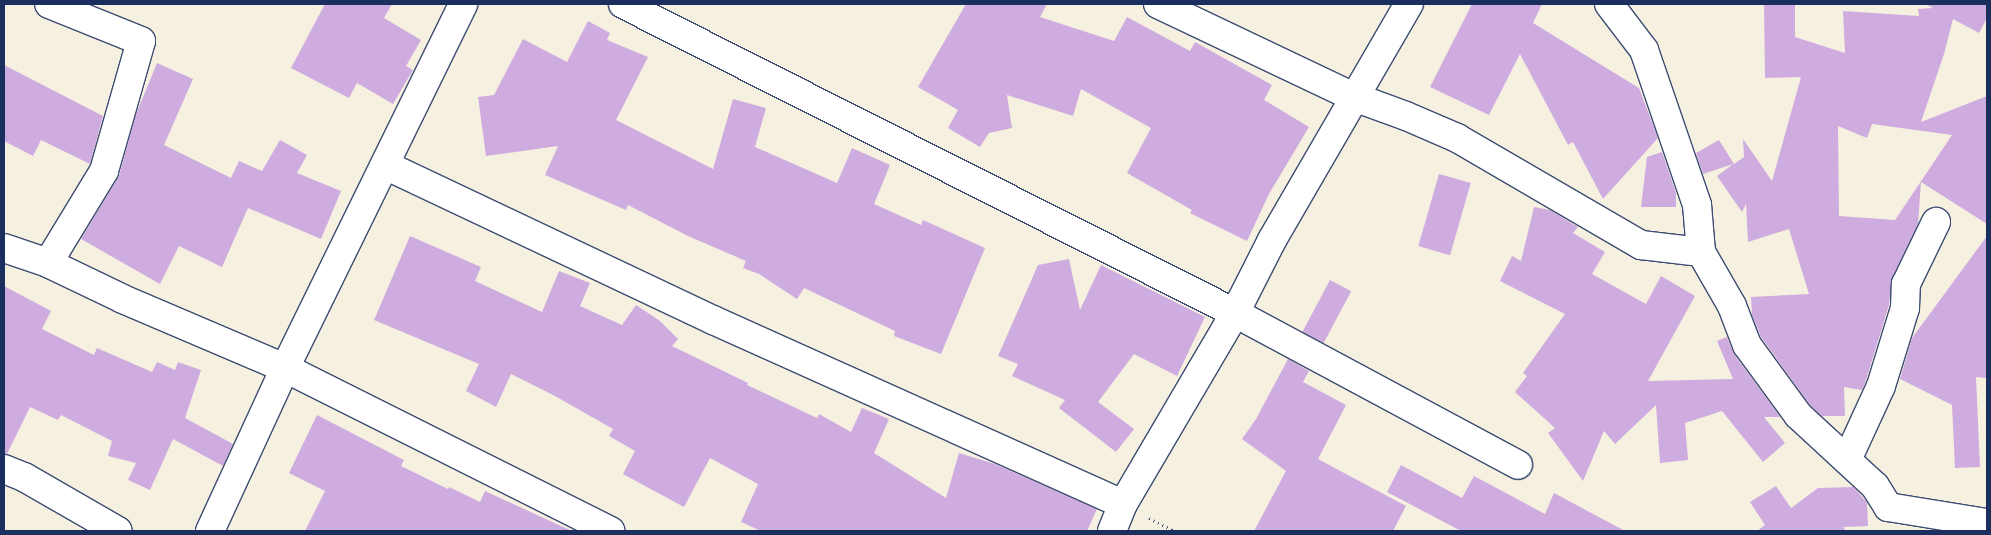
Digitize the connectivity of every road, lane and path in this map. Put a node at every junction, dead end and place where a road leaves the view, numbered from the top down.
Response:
1 (49, 4) edge
2 (463, 4) edge
3 (623, 4) edge
4 (1158, 4) edge
5 (1409, 4) edge
6 (1609, 4) edge
7 (1354, 97) junction
8 (385, 165) junction
9 (1936, 222) dead end
10 (4, 248) edge
11 (1702, 252) junction
12 (48, 262) junction
13 (1236, 313) junction
14 (285, 368) junction
15 (1848, 460) junction
16 (1518, 465) dead end
17 (4, 469) edge
18 (1123, 504) junction
19 (1987, 523) edge
20 (118, 531) edge
21 (210, 531) edge
22 (611, 531) edge
23 (1112, 531) edge

1 - 12 street
2 - 8 street
3 - 13 street
4 - 7 street
5 - 7 street
6 - 11 street
7 - 11 street
7 - 13 street
8 - 14 street
8 - 18 street
9 - 15 street
10 - 12 street
11 - 15 street
12 - 14 street
13 - 16 street
13 - 18 street
14 - 21 street
14 - 22 street
15 - 19 street
17 - 20 street
18 - 23 street

